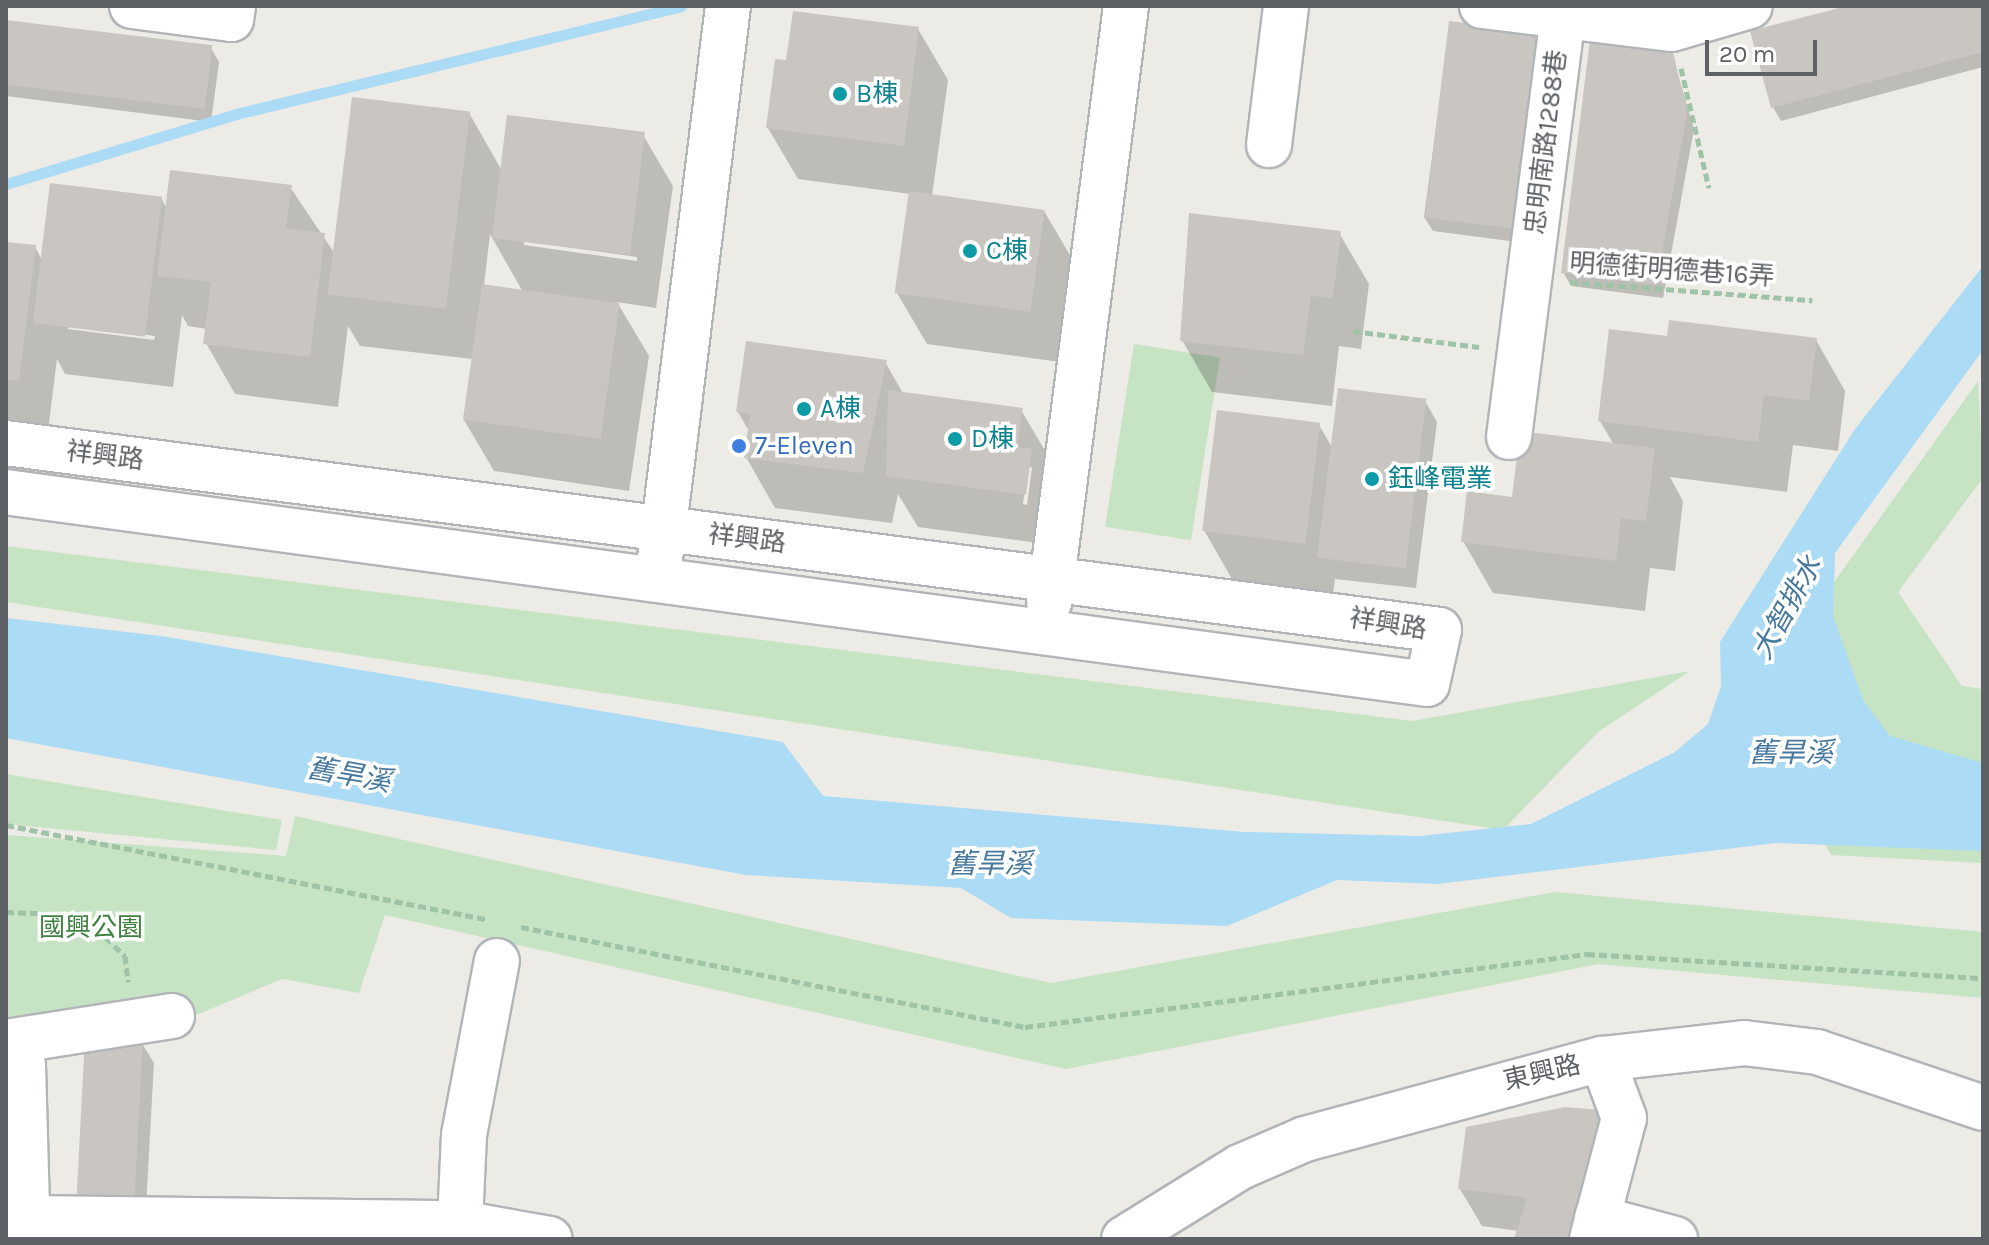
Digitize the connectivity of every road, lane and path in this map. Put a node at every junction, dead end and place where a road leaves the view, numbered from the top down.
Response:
1 (132, 6) edge
2 (233, 6) edge
3 (728, 6) edge
4 (1126, 6) edge
5 (1286, 6) edge
6 (1482, 6) edge
7 (1750, 6) edge
8 (1563, 11) edge
9 (1671, 29) junction
10 (1269, 145) dead end
11 (1709, 188) dead end
12 (1529, 279) junction
13 (1812, 300) dead end
14 (1353, 331) dead end
15 (1519, 352) junction
16 (1509, 437) dead end
17 (6, 443) edge
18 (6, 492) edge
19 (664, 529) junction
20 (1052, 576) junction
21 (657, 581) junction
22 (1045, 633) junction
23 (6, 825) edge
24 (6, 912) edge
25 (505, 937) junction
26 (1983, 978) edge
27 (172, 1016) dead end
28 (124, 1024) junction
29 (6, 1044) edge
30 (1602, 1059) junction
31 (1983, 1108) edge
32 (460, 1223) junction
33 (29, 1228) edge
34 (1594, 1228) edge
35 (280, 1230) edge
36 (550, 1239) edge
37 (1124, 1239) edge
38 (1675, 1239) edge

1 - 2 street
3 - 19 street
4 - 20 street
5 - 10 street
6 - 8 street
7 - 9 street
8 - 9 street
8 - 12 street, 忠明南路1288巷
9 - 11 path
12 - 13 path, 明德街明德巷16弄
12 - 15 street, 忠明南路1288巷
14 - 15 path
15 - 16 street, 忠明南路1288巷
17 - 19 street, 祥興路
18 - 21 street, 祥興路
19 - 20 street, 祥興路
19 - 21 street
20 - 22 street
20 - 22 street, 祥興路
21 - 22 street, 祥興路
23 - 25 path
24 - 28 path
25 - 26 path
25 - 32 street
27 - 28 street
28 - 29 street
29 - 33 street
30 - 31 street, 東興路
30 - 34 street
30 - 37 street, 東興路
32 - 35 street
32 - 36 street
33 - 35 street
34 - 38 street

